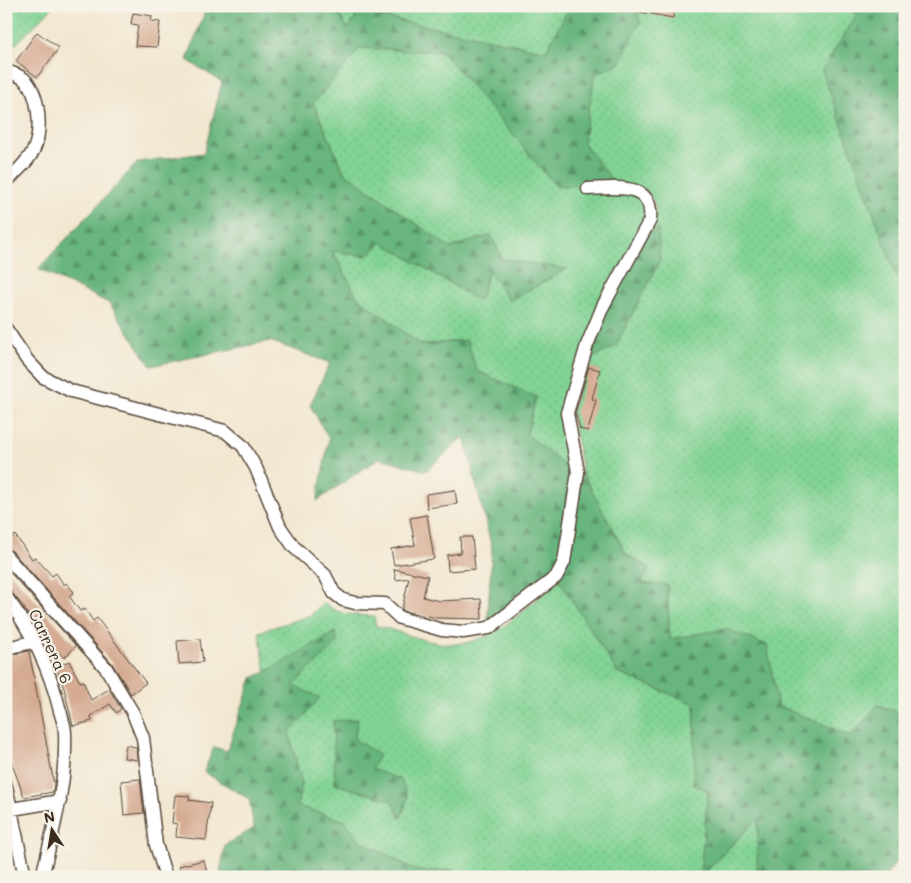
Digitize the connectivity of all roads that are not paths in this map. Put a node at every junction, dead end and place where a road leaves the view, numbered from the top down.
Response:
1 (6, 71) edge
2 (6, 182) edge
3 (588, 188) dead end
4 (6, 329) edge
5 (6, 556) edge
6 (6, 597) edge
7 (33, 642) junction
8 (6, 648) edge
9 (6, 786) edge
10 (60, 801) junction
11 (9, 810) edge
12 (24, 877) edge
13 (42, 877) edge
14 (166, 877) edge

1 - 2 street
3 - 4 street
5 - 14 street
6 - 7 street, Carrera 6
7 - 8 street
7 - 10 street, Carrera 6
9 - 11 street
10 - 11 street
10 - 13 street, Carrera 6
11 - 12 street

